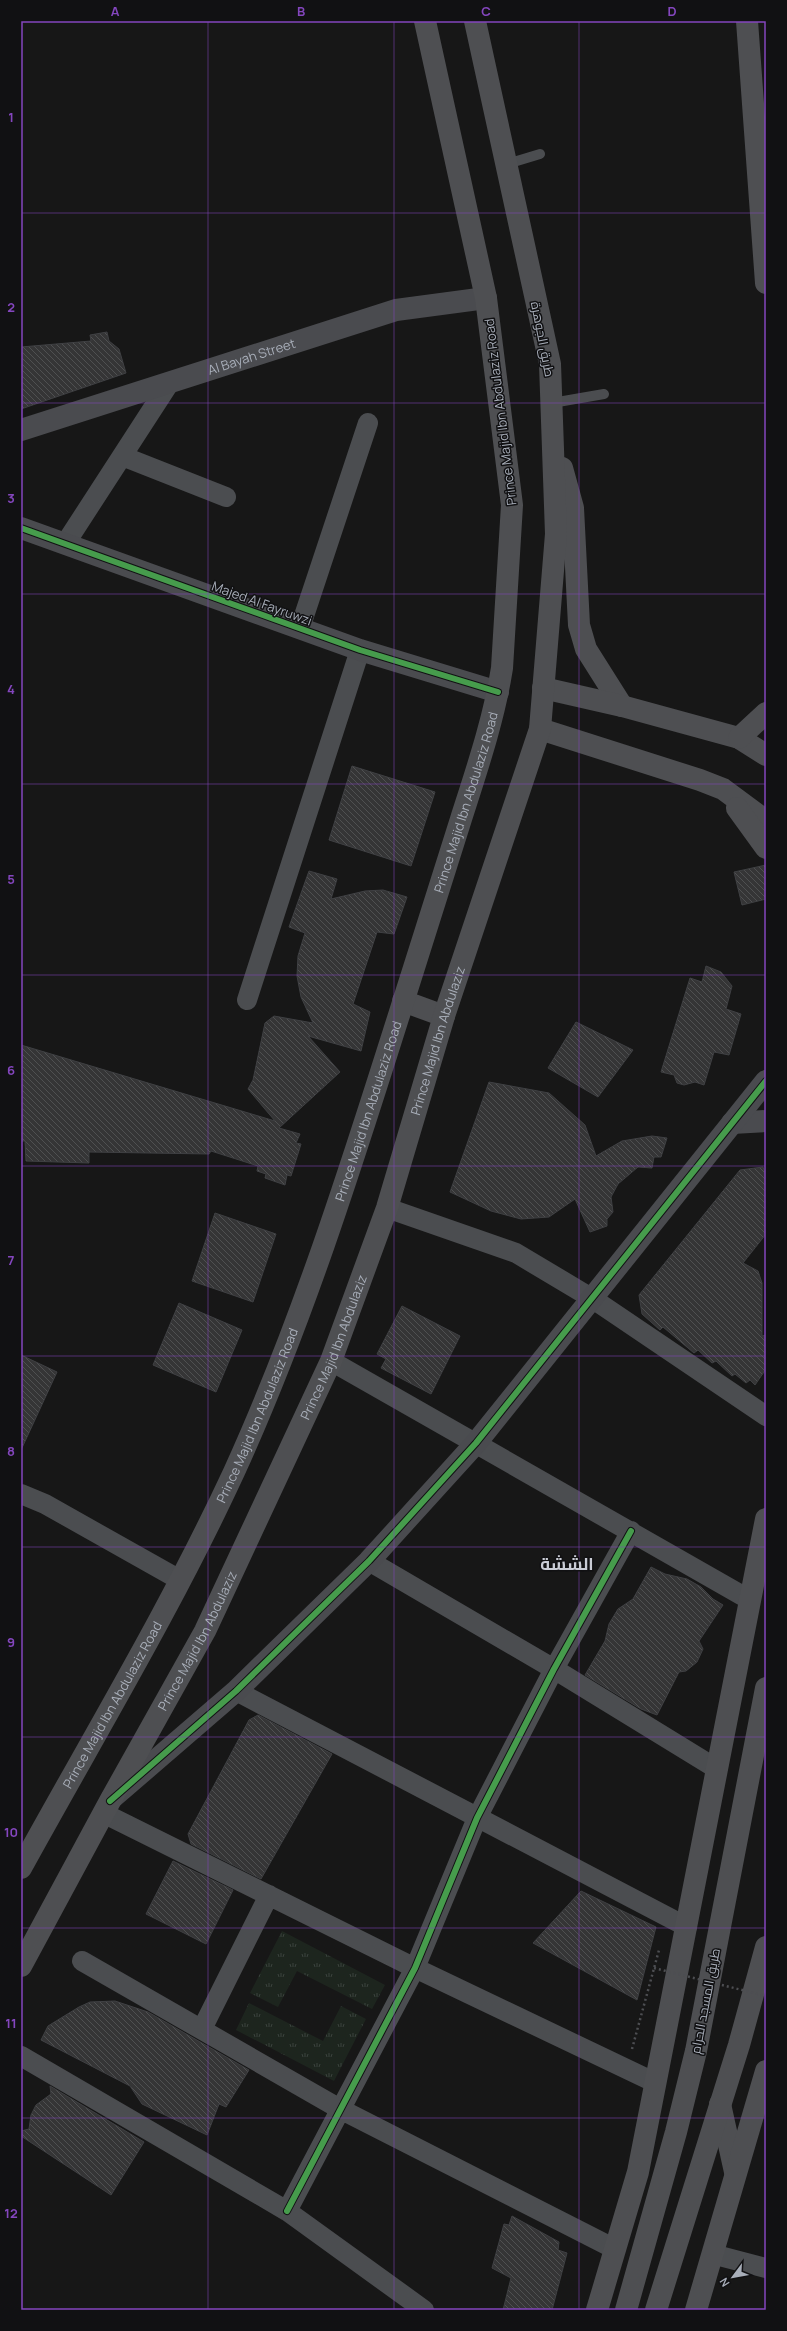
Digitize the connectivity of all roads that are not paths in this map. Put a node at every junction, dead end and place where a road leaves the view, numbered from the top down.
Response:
1 (425, 21) edge
2 (475, 21) edge
3 (748, 21) edge
4 (540, 154) dead end
5 (507, 164) junction
6 (766, 283) edge
7 (486, 298) junction
8 (170, 382) junction
9 (604, 394) dead end
10 (552, 403) junction
11 (368, 423) dead end
12 (21, 430) edge
13 (554, 438) junction
14 (122, 456) junction
15 (226, 497) dead end
16 (21, 528) edge
17 (65, 544) junction
18 (300, 628) junction
19 (360, 650) junction
20 (543, 688) junction
21 (498, 692) junction
22 (622, 706) junction
23 (766, 713) edge
24 (540, 729) junction
25 (739, 738) junction
26 (766, 755) edge
27 (723, 789) junction
28 (766, 821) edge
29 (766, 848) edge
30 (247, 1000) dead end
31 (404, 1000) junction
32 (444, 1016) junction
33 (766, 1081) edge
34 (766, 1121) edge
35 (732, 1122) junction
36 (387, 1208) junction
37 (592, 1299) junction
38 (331, 1361) junction
39 (766, 1416) edge
40 (476, 1443) junction
41 (21, 1494) edge
42 (766, 1519) edge
43 (631, 1531) junction
44 (369, 1561) junction
45 (761, 1576) edge
46 (180, 1580) junction
47 (750, 1600) junction
48 (554, 1669) junction
49 (766, 1688) edge
50 (236, 1691) junction
51 (717, 1769) junction
52 (107, 1807) junction
53 (478, 1818) junction
54 (21, 1868) edge
55 (269, 1895) junction
56 (687, 1927) junction
57 (766, 1947) edge
58 (82, 1961) dead end
59 (21, 1966) edge
60 (415, 1968) junction
61 (202, 2028) junction
62 (21, 2056) edge
63 (765, 2075) edge
64 (656, 2083) junction
65 (720, 2103) junction
66 (340, 2109) junction
67 (676, 2132) junction
68 (735, 2175) junction
69 (636, 2182) junction
70 (287, 2211) junction
71 (615, 2249) junction
72 (712, 2254) junction
73 (766, 2268) edge
74 (424, 2310) edge
75 (597, 2310) edge
76 (626, 2310) edge
77 (656, 2310) edge
78 (696, 2310) edge

1 - 7 main road
2 - 5 main road, طريق الجوهرة
3 - 6 main road
4 - 5 lane
5 - 10 main road, طريق الجوهرة
7 - 8 street, Al Bayah Street
7 - 21 main road, Prince Majid Ibn Abdulaziz Road
8 - 12 street, Al Bayah Street
8 - 14 street
9 - 10 lane
10 - 13 main road, طريق الجوهرة
11 - 18 street
13 - 20 main road, طريق الجوهرة
13 - 22 main road
14 - 15 street
14 - 17 street
16 - 17 street, Majed Al Fayruwzi
17 - 18 street, Majed Al Fayruwzi
18 - 19 street, Majed Al Fayruwzi
19 - 21 street, Majed Al Fayruwzi
19 - 30 street
20 - 22 main road
20 - 24 main road, Prince Majid Ibn Abdulaziz
21 - 31 main road, Prince Majid Ibn Abdulaziz Road
22 - 25 main road
23 - 25 main road
24 - 27 main road
24 - 32 main road, Prince Majid Ibn Abdulaziz
25 - 26 main road
27 - 28 main road
27 - 29 main road
31 - 32 main road
31 - 46 main road, Prince Majid Ibn Abdulaziz Road
32 - 36 main road, Prince Majid Ibn Abdulaziz
33 - 35 street
34 - 35 street
35 - 37 street
36 - 37 street
36 - 38 main road, Prince Majid Ibn Abdulaziz
37 - 39 street
37 - 40 street
38 - 40 street
38 - 52 main road, Prince Majid Ibn Abdulaziz
40 - 43 street
40 - 44 street
41 - 46 street
42 - 45 main road
43 - 47 street
43 - 48 street
44 - 48 street
44 - 50 street
45 - 47 main road
46 - 54 main road, Prince Majid Ibn Abdulaziz Road
47 - 51 main road
48 - 51 street
48 - 53 street
49 - 67 main road, طريق المسجد الحرام
50 - 52 street
50 - 53 street
51 - 56 main road
52 - 55 street
52 - 59 main road, Prince Majid Ibn Abdulaziz
53 - 56 street
53 - 60 street
55 - 60 street
55 - 61 street
56 - 64 main road
57 - 65 main road
58 - 61 street
60 - 64 street
60 - 66 street
61 - 66 street
62 - 70 street
63 - 68 main road
64 - 69 main road
65 - 68 main road
65 - 77 main road
66 - 70 street
66 - 71 street
67 - 69 main road
67 - 76 main road, طريق المسجد الحرام
68 - 72 main road
69 - 71 main road
70 - 74 street
71 - 75 main road
72 - 73 street
72 - 78 main road

